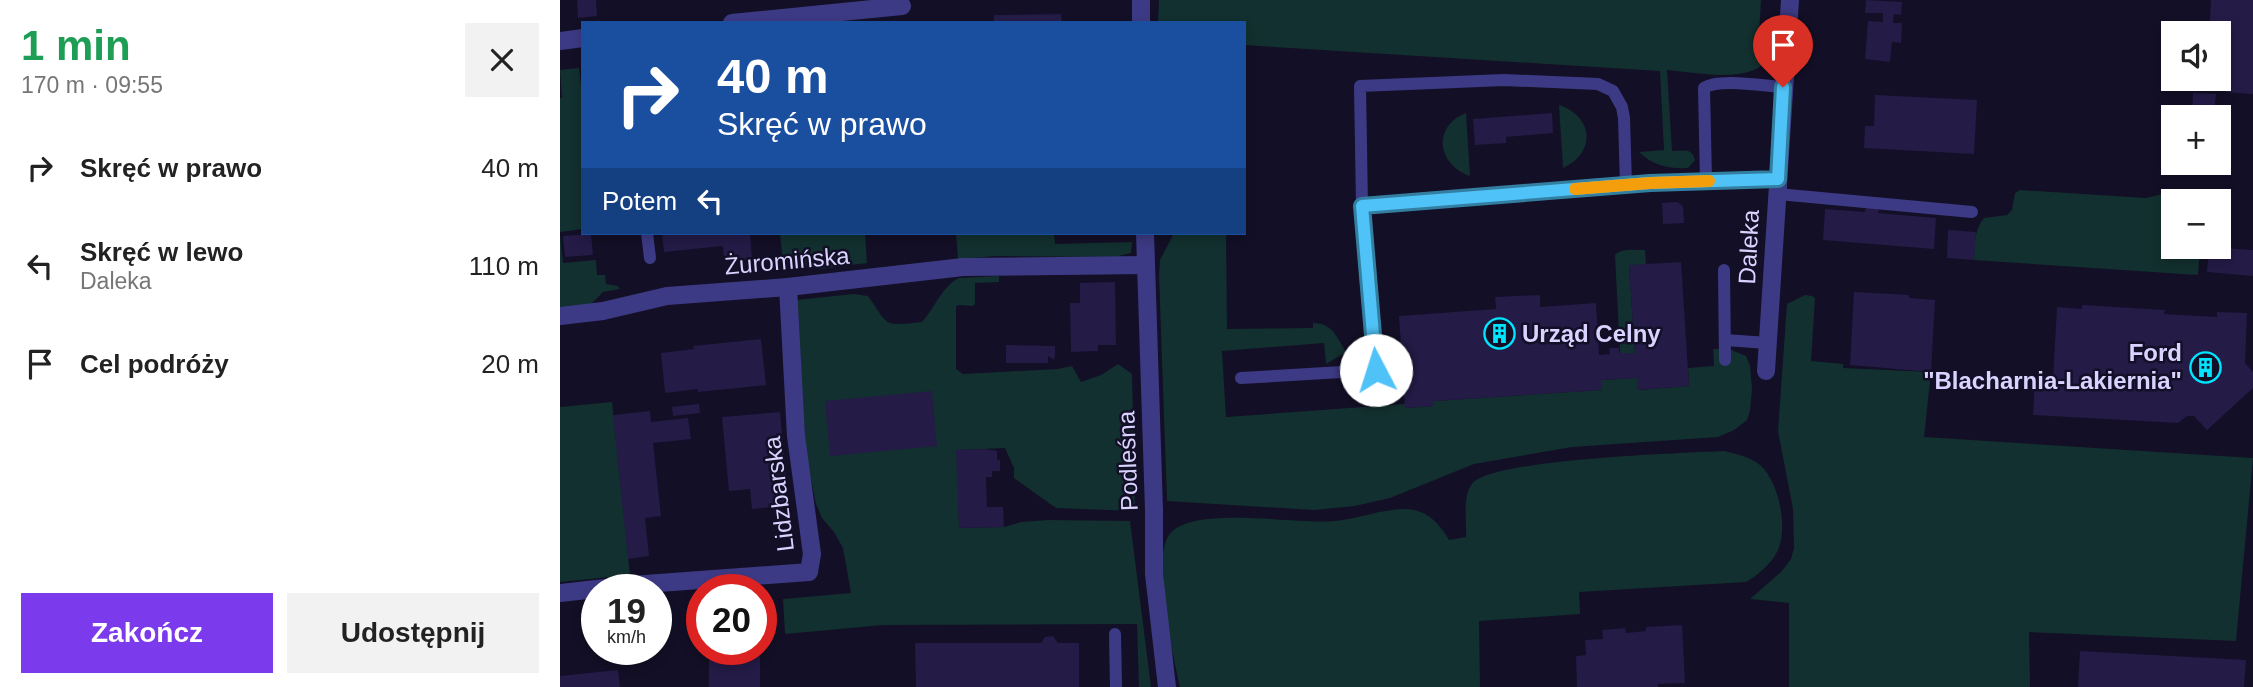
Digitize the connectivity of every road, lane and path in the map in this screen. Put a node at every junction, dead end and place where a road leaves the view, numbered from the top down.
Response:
1 (1141, 0) edge
2 (1790, 0) edge
3 (902, 6) dead end
4 (752, 21) edge
5 (1142, 21) edge
6 (581, 38) edge
7 (560, 41) edge
8 (1783, 87) junction
9 (1706, 181) junction
10 (1626, 185) junction
11 (1777, 187) junction
12 (1362, 206) junction
13 (1972, 212) dead end
14 (647, 235) edge
15 (1145, 235) edge
16 (650, 258) dead end
17 (1146, 265) junction
18 (1724, 270) dead end
19 (788, 287) junction
20 (560, 316) edge
21 (1725, 340) junction
22 (1768, 342) junction
23 (1725, 360) dead end
24 (1766, 370) dead end
25 (1241, 378) dead end
26 (560, 593) edge
27 (1115, 635) dead end
28 (1116, 687) edge
29 (1167, 687) edge

1 - 5 street
2 - 8 street, Daleka
3 - 4 street
6 - 7 street
8 - 9 lane
8 - 11 street, Daleka
9 - 10 lane
9 - 11 lane
10 - 12 lane
10 - 12 lane
11 - 13 lane
11 - 22 street, Daleka
12 - 25 lane
14 - 16 lane
15 - 17 street, Podleśna
17 - 19 street, Żuromińska
17 - 29 street, Podleśna
18 - 21 lane
19 - 20 street, Żuromińska
19 - 26 street, Lidzbarska
21 - 22 lane
21 - 23 lane
22 - 24 street, Daleka
27 - 28 lane

